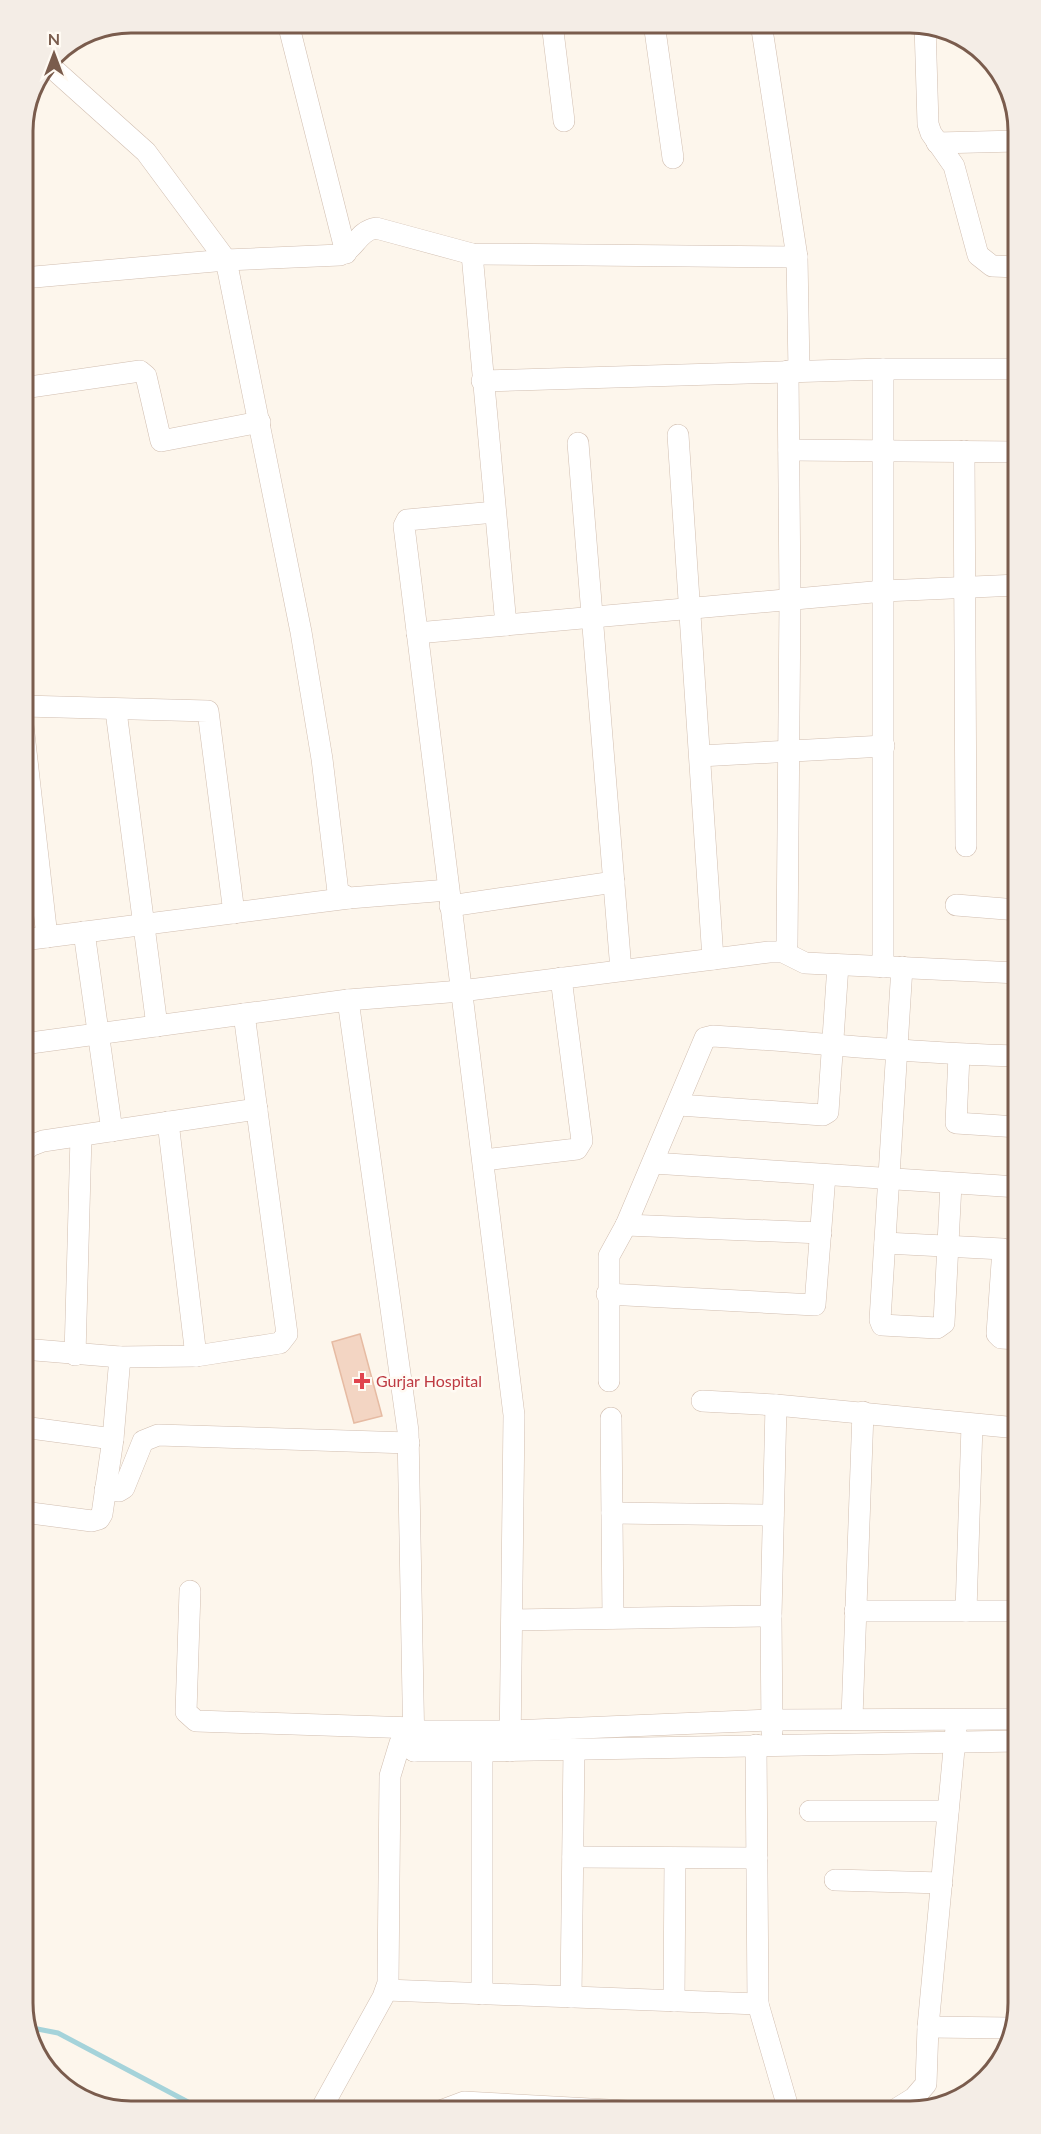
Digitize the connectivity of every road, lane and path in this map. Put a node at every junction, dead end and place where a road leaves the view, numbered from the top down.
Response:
1 (291, 33) edge
2 (553, 33) edge
3 (655, 33) edge
4 (763, 33) edge
5 (925, 34) edge
6 (70, 84) edge
7 (564, 121) dead end
8 (1008, 141) edge
9 (938, 143) junction
10 (673, 158) dead end
11 (346, 253) junction
12 (472, 254) junction
13 (797, 257) junction
14 (226, 260) junction
15 (1008, 267) edge
16 (33, 277) edge
17 (883, 369) junction
18 (1008, 369) edge
19 (793, 371) junction
20 (482, 381) junction
21 (33, 387) edge
22 (260, 422) junction
23 (678, 435) dead end
24 (578, 443) dead end
25 (789, 450) junction
26 (884, 450) junction
27 (964, 451) junction
28 (1008, 452) edge
29 (495, 512) junction
30 (1008, 585) edge
31 (966, 587) junction
32 (884, 591) junction
33 (790, 600) junction
34 (690, 608) junction
35 (593, 617) junction
36 (506, 625) junction
37 (417, 633) junction
38 (33, 707) edge
39 (116, 711) junction
40 (884, 746) junction
41 (789, 752) junction
42 (700, 756) junction
43 (33, 813) edge
44 (966, 846) dead end
45 (614, 882) junction
46 (349, 898) junction
47 (449, 898) junction
48 (956, 905) dead end
49 (1008, 909) edge
50 (234, 913) junction
51 (144, 924) junction
52 (84, 932) junction
53 (47, 937) junction
54 (33, 939) edge
55 (789, 955) junction
56 (713, 959) junction
57 (838, 965) junction
58 (893, 967) junction
59 (621, 970) junction
60 (1008, 973) edge
61 (561, 978) junction
62 (461, 991) junction
63 (348, 1000) junction
64 (244, 1014) junction
65 (157, 1026) junction
66 (99, 1034) junction
67 (33, 1043) edge
68 (834, 1044) junction
69 (897, 1052) junction
70 (959, 1055) junction
71 (1008, 1056) edge
72 (679, 1105) junction
73 (257, 1109) junction
74 (168, 1122) junction
75 (1008, 1126) edge
76 (112, 1131) junction
77 (81, 1136) junction
78 (33, 1145) edge
79 (484, 1160) junction
80 (653, 1163) junction
81 (825, 1175) junction
82 (889, 1180) junction
83 (951, 1184) junction
84 (1008, 1187) edge
85 (626, 1226) junction
86 (821, 1233) junction
87 (885, 1243) junction
88 (947, 1246) junction
89 (1008, 1249) edge
90 (1008, 1267) edge
91 (607, 1294) junction
92 (1008, 1338) edge
93 (33, 1350) edge
94 (75, 1354) junction
95 (196, 1356) junction
96 (120, 1357) junction
97 (609, 1381) dead end
98 (702, 1401) dead end
99 (776, 1405) junction
100 (863, 1412) junction
101 (610, 1418) dead end
102 (972, 1425) junction
103 (1008, 1427) edge
104 (33, 1428) edge
105 (113, 1439) junction
106 (409, 1443) junction
107 (105, 1490) junction
108 (33, 1513) edge
109 (612, 1513) junction
110 (773, 1515) junction
111 (190, 1591) dead end
112 (855, 1611) junction
113 (966, 1611) junction
114 (1008, 1611) edge
115 (771, 1616) junction
116 (613, 1618) junction
117 (512, 1620) junction
118 (852, 1718) junction
119 (956, 1719) junction
120 (1008, 1719) edge
121 (772, 1720) junction
122 (411, 1738) junction
123 (510, 1741) junction
124 (955, 1741) junction
125 (1008, 1741) edge
126 (764, 1745) junction
127 (574, 1749) junction
128 (482, 1751) junction
129 (810, 1811) dead end
130 (948, 1811) junction
131 (573, 1857) junction
132 (675, 1858) junction
133 (757, 1858) junction
134 (836, 1880) dead end
135 (942, 1883) junction
136 (386, 1990) junction
137 (482, 1994) junction
138 (571, 1997) junction
139 (674, 2001) junction
140 (758, 2004) junction
141 (928, 2027) junction
142 (1005, 2028) edge
143 (918, 2100) edge
144 (325, 2101) edge
145 (786, 2101) edge

1 - 11 street
2 - 7 street
3 - 10 street
4 - 13 street
5 - 9 street
6 - 14 street
8 - 9 street
9 - 15 street
11 - 12 street
11 - 14 street
12 - 13 street
12 - 20 street
13 - 19 street
14 - 16 street
14 - 22 street
17 - 18 street
17 - 19 street
17 - 26 street
19 - 20 street
19 - 25 street
20 - 29 street
21 - 22 street
22 - 46 street
23 - 34 street
24 - 35 street
25 - 26 street
25 - 33 street
26 - 27 street
26 - 32 street
27 - 28 street
27 - 31 street
29 - 36 street
29 - 37 street
30 - 31 street
31 - 32 street
31 - 44 street
32 - 33 street
32 - 40 street
33 - 34 street
33 - 41 street
34 - 35 street
34 - 42 street
35 - 36 street
35 - 45 street
36 - 37 street
37 - 47 street
38 - 39 street
39 - 50 street
39 - 51 street
40 - 41 street
40 - 58 street
41 - 42 street
41 - 55 street
42 - 56 street
43 - 53 street
45 - 47 street
45 - 59 street
46 - 47 street
46 - 50 street
47 - 62 street
48 - 49 street
50 - 51 street
51 - 52 street
51 - 65 street
52 - 53 street
52 - 66 street
53 - 54 street
55 - 56 street
55 - 57 street
56 - 59 street
57 - 58 street
57 - 68 street
58 - 60 street
58 - 69 street
59 - 61 street
61 - 62 street
61 - 79 street
62 - 63 street
62 - 79 street
63 - 64 street
63 - 106 street
64 - 65 street
64 - 73 street
65 - 66 street
66 - 67 street
66 - 76 street
68 - 69 street
68 - 72 street
68 - 72 street
69 - 70 street
69 - 82 street
70 - 71 street
70 - 75 street
72 - 80 street
73 - 74 street
73 - 95 street
74 - 76 street
74 - 95 street
76 - 77 street
77 - 78 street
77 - 94 street
79 - 117 street
80 - 81 street
80 - 85 street
81 - 82 street
81 - 86 street
82 - 83 street
82 - 87 street
83 - 84 street
83 - 88 street
85 - 86 street
85 - 91 street
86 - 91 street
87 - 88 street
87 - 88 street
88 - 89 street
90 - 92 street
91 - 97 street
93 - 94 street
94 - 96 street
95 - 96 street
96 - 105 street
98 - 99 street
99 - 100 street
99 - 110 street
100 - 102 street
100 - 112 street
101 - 109 street
102 - 103 street
102 - 113 street
104 - 105 street
105 - 107 street
106 - 107 street
106 - 122 street
107 - 108 street
109 - 110 street
109 - 116 street
110 - 115 street
111 - 122 street
112 - 113 street
112 - 118 street
113 - 114 street
115 - 116 street
115 - 121 street
116 - 117 street
117 - 123 street
118 - 119 street
118 - 121 street
119 - 120 street
119 - 124 street
121 - 123 street
121 - 126 street
122 - 123 street
122 - 128 street
122 - 136 street
123 - 127 street
123 - 128 street
124 - 125 street
124 - 126 street
124 - 130 street
126 - 127 street
126 - 133 street
127 - 131 street
128 - 137 street
129 - 130 street
130 - 135 street
131 - 132 street
131 - 138 street
132 - 133 street
132 - 139 street
133 - 140 street
134 - 135 street
135 - 141 street
136 - 137 street
136 - 144 street
137 - 138 street
138 - 139 street
139 - 140 street
140 - 145 street
141 - 142 street
141 - 143 street

